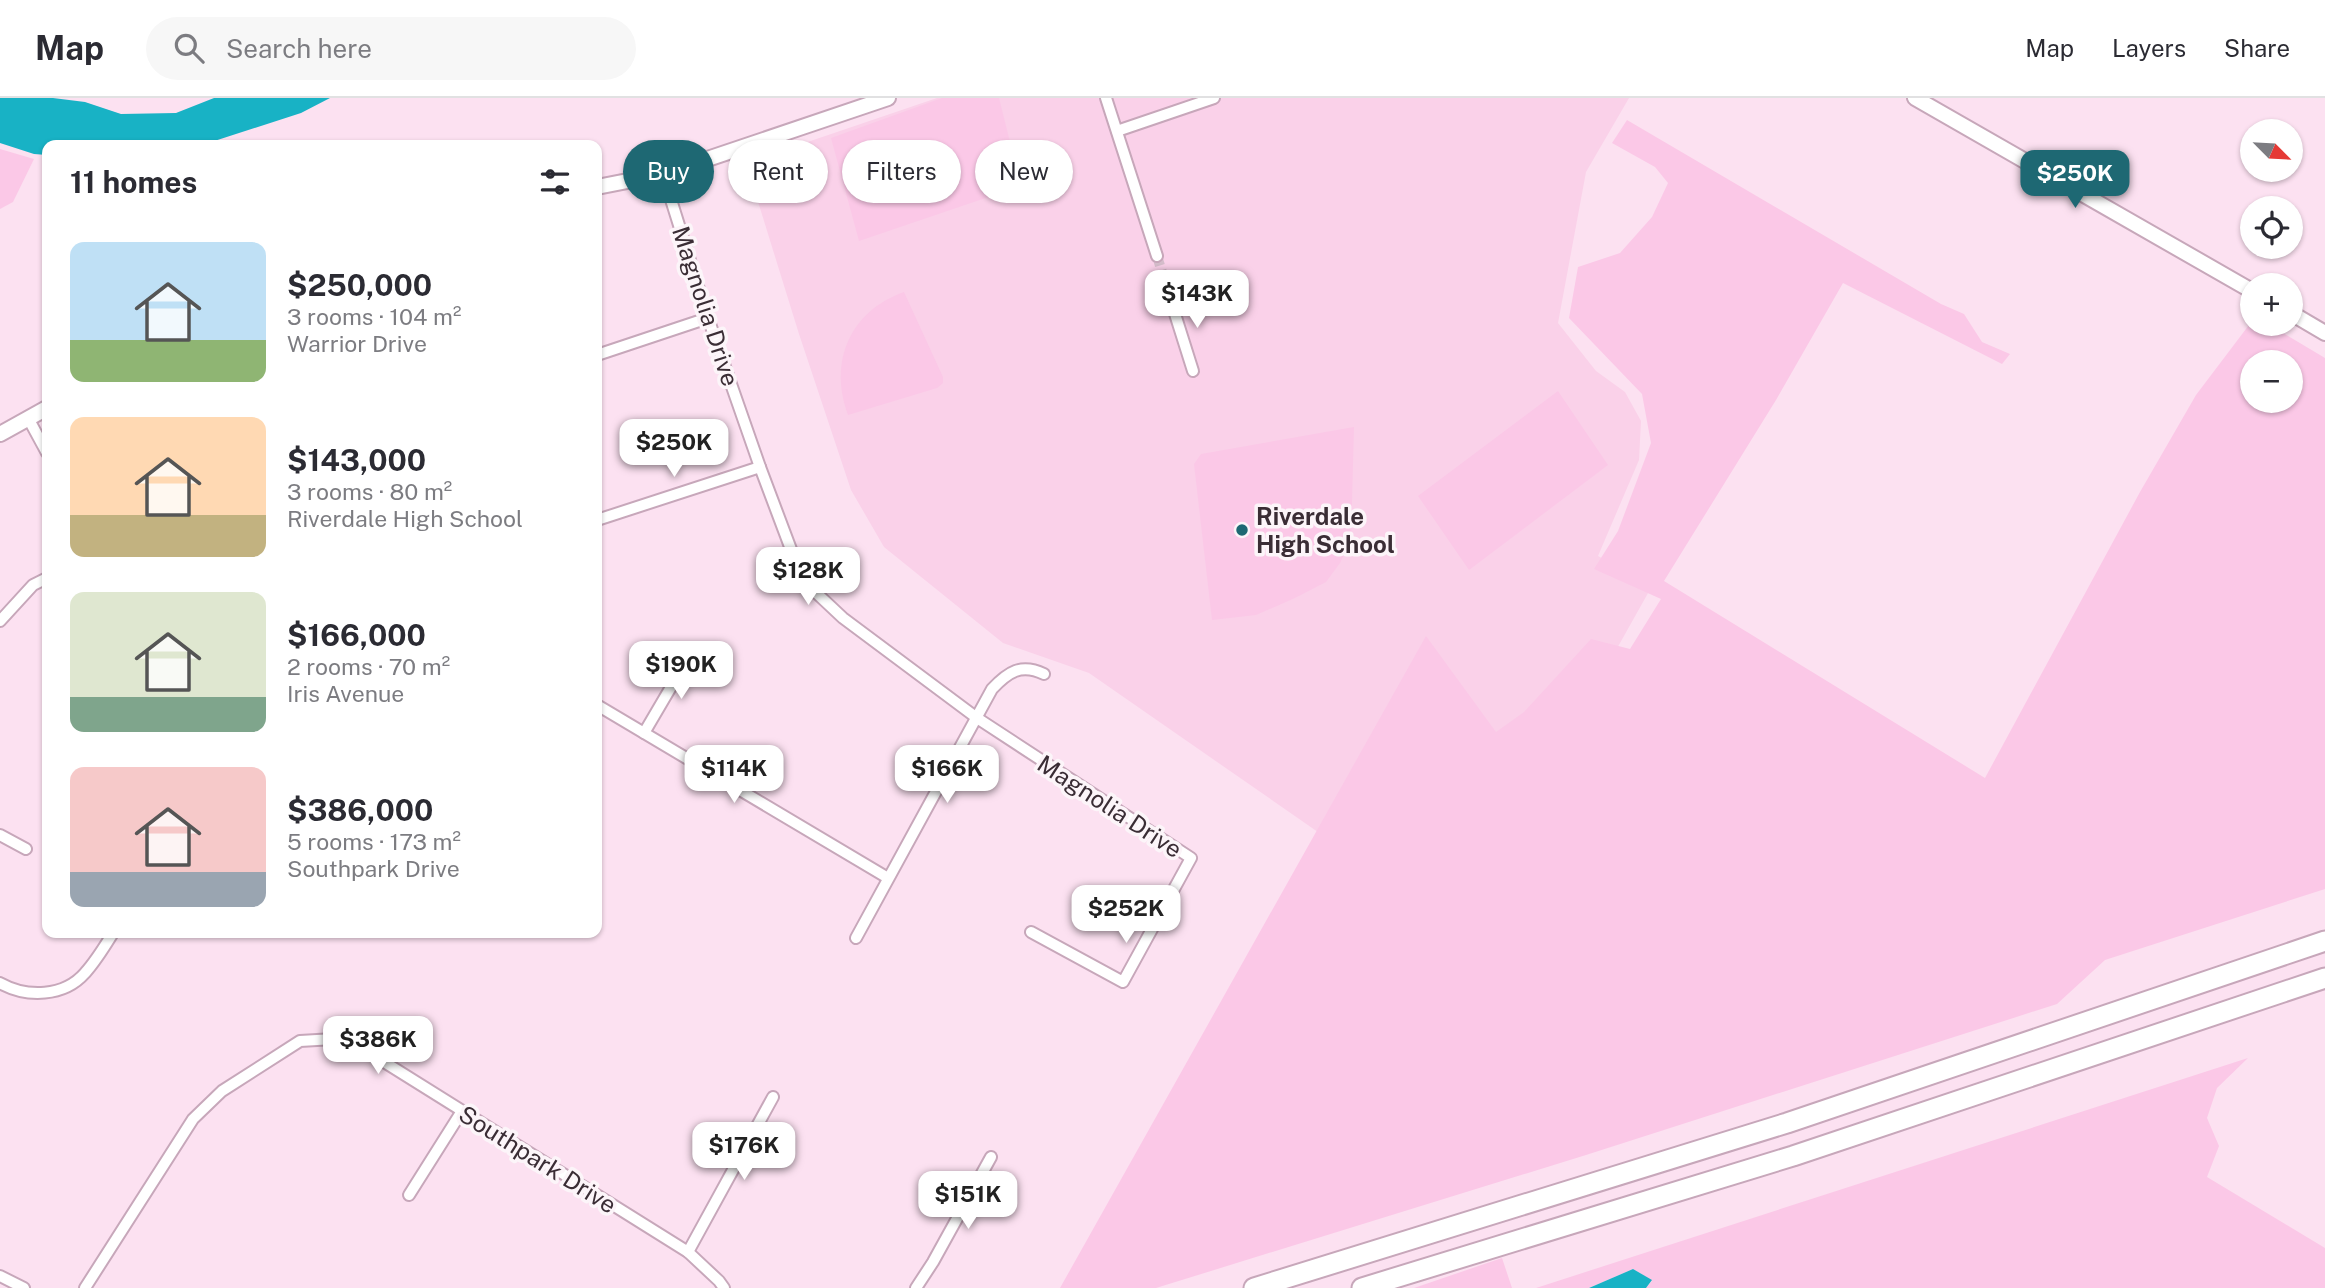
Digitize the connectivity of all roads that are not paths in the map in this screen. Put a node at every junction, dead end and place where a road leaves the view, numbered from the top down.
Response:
1 (888, 98) edge
2 (1106, 98) edge
3 (1214, 98) edge
4 (1914, 98) edge
5 (1117, 131) junction
6 (714, 157) edge
7 (623, 182) edge
8 (602, 186) edge
9 (672, 203) edge
10 (1157, 256) tunnel mouth
11 (2240, 284) edge
12 (1170, 298) tunnel mouth
13 (708, 318) junction
14 (2303, 320) edge
15 (2325, 333) edge
16 (602, 353) edge
17 (1193, 371) dead end
18 (42, 411) edge
19 (29, 418) junction
20 (0, 434) edge
21 (42, 443) edge
22 (760, 467) junction
23 (602, 518) edge
24 (42, 580) edge
25 (0, 621) edge
26 (691, 653) dead end
27 (1045, 674) dead end
28 (602, 708) edge
29 (977, 718) junction
30 (644, 733) junction
31 (0, 835) edge
32 (26, 849) dead end
33 (888, 878) junction
34 (1031, 932) dead end
35 (109, 938) edge
36 (856, 938) dead end
37 (2325, 941) edge
38 (2325, 978) edge
39 (0, 983) edge
40 (773, 1097) dead end
41 (462, 1111) junction
42 (991, 1157) dead end
43 (409, 1195) dead end
44 (688, 1252) junction
45 (0, 1276) edge
46 (24, 1288) edge
47 (85, 1288) edge
48 (724, 1288) edge
49 (916, 1288) edge
50 (1254, 1288) edge
51 (1362, 1288) edge

1 - 6 street
2 - 5 street
3 - 5 street
4 - 11 street
5 - 10 street
7 - 8 street
9 - 13 street, Magnolia Drive
12 - 17 street
13 - 16 street
13 - 22 street, Magnolia Drive
14 - 15 street
18 - 19 street
19 - 20 street
19 - 21 street
22 - 23 street
22 - 29 street, Magnolia Drive
24 - 25 street
26 - 30 street
27 - 29 street
28 - 30 street
29 - 33 street
29 - 34 street, Magnolia Drive
30 - 33 street
31 - 32 street
33 - 36 street
35 - 39 street
37 - 50 highway
38 - 51 highway
40 - 44 street
41 - 43 street
41 - 44 street, Southpark Drive
41 - 47 street, Southpark Drive
42 - 49 street
44 - 48 street, Southpark Drive
45 - 46 street

